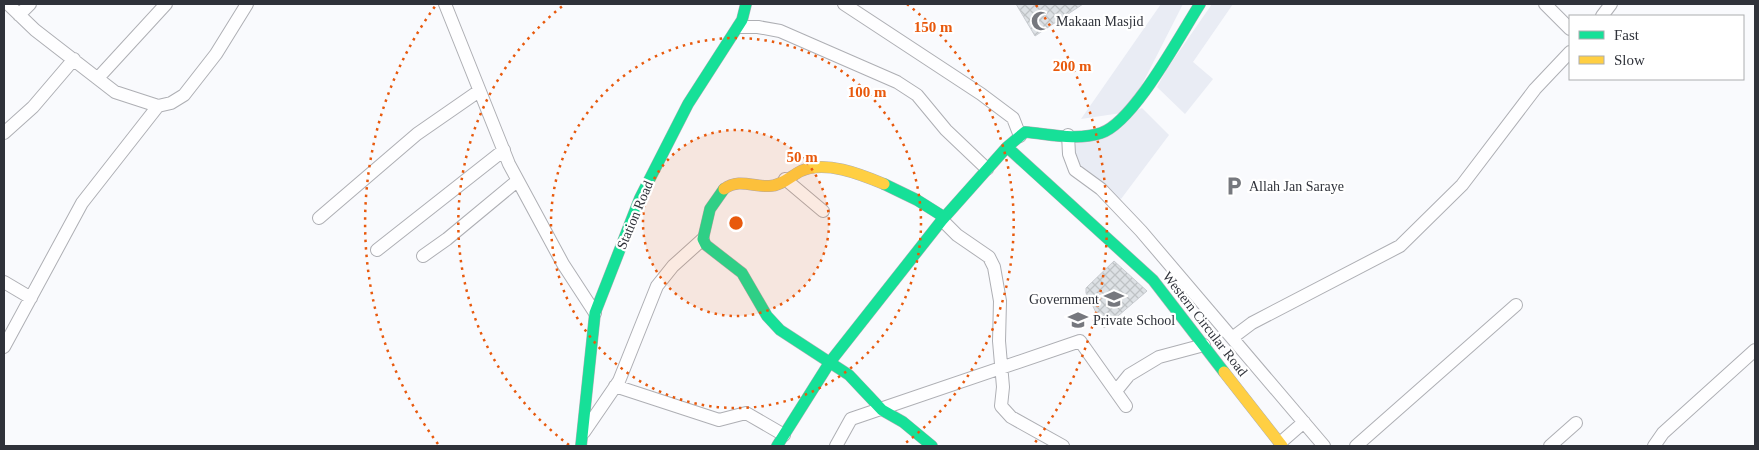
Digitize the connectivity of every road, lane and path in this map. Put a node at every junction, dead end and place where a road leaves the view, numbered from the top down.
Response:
1 (8, 4) edge
2 (30, 4) edge
3 (166, 4) edge
4 (247, 4) edge
5 (445, 4) edge
6 (746, 4) edge
7 (844, 4) edge
8 (1200, 4) edge
9 (1545, 4) edge
10 (1611, 4) edge
11 (19, 15) junction
12 (1603, 15) edge
13 (739, 27) junction
14 (1569, 28) edge
15 (1569, 53) edge
16 (74, 60) junction
17 (98, 78) junction
18 (479, 91) junction
19 (158, 106) junction
20 (4, 132) edge
21 (1068, 135) junction
22 (1020, 136) junction
23 (1007, 147) junction
24 (504, 150) junction
25 (987, 169) junction
26 (785, 179) junction
27 (517, 180) junction
28 (823, 211) dead end
29 (319, 218) dead end
30 (943, 219) junction
31 (702, 238) junction
32 (376, 250) dead end
33 (423, 256) dead end
34 (4, 282) edge
35 (31, 298) junction
36 (1516, 305) dead end
37 (595, 313) junction
38 (1232, 338) junction
39 (1204, 345) junction
40 (4, 347) edge
41 (1755, 350) edge
42 (830, 362) junction
43 (1002, 370) junction
44 (615, 386) junction
45 (1116, 391) junction
46 (1126, 406) dead end
47 (882, 410) junction
48 (1304, 422) junction
49 (1576, 423) dead end
50 (784, 435) junction
51 (582, 440) edge
52 (1281, 445) edge
53 (777, 446) edge
54 (836, 446) edge
55 (932, 446) edge
56 (1063, 446) edge
57 (1324, 446) edge
58 (1356, 446) edge
59 (1550, 446) edge
60 (1654, 446) edge

1 - 11 street
2 - 11 street
3 - 17 street
4 - 19 street
5 - 18 street
6 - 13 street, Station Road
7 - 22 street
8 - 21 street
9 - 14 street
10 - 12 street
11 - 16 street
13 - 25 street
13 - 37 street, Station Road
15 - 38 street
16 - 17 street
16 - 20 street
17 - 19 street
18 - 24 street
18 - 29 street
19 - 35 street
21 - 22 street
21 - 38 street
22 - 23 street
23 - 25 street
23 - 39 street, Western Circular Road
24 - 27 street
24 - 32 street
25 - 30 street
26 - 28 street
26 - 30 street
26 - 31 street
27 - 33 street
27 - 37 street
30 - 42 street
30 - 43 street
31 - 42 street
31 - 44 street
34 - 35 street
35 - 40 street
36 - 58 street
37 - 51 street, Station Road
38 - 48 street
39 - 45 street
39 - 52 street, Western Circular Road
41 - 60 street
42 - 47 street
42 - 50 street
43 - 45 street
43 - 47 street
43 - 56 street
44 - 50 street
44 - 51 street
45 - 46 street
47 - 54 street
47 - 55 street
48 - 52 street
48 - 57 street
49 - 59 street
50 - 53 street

